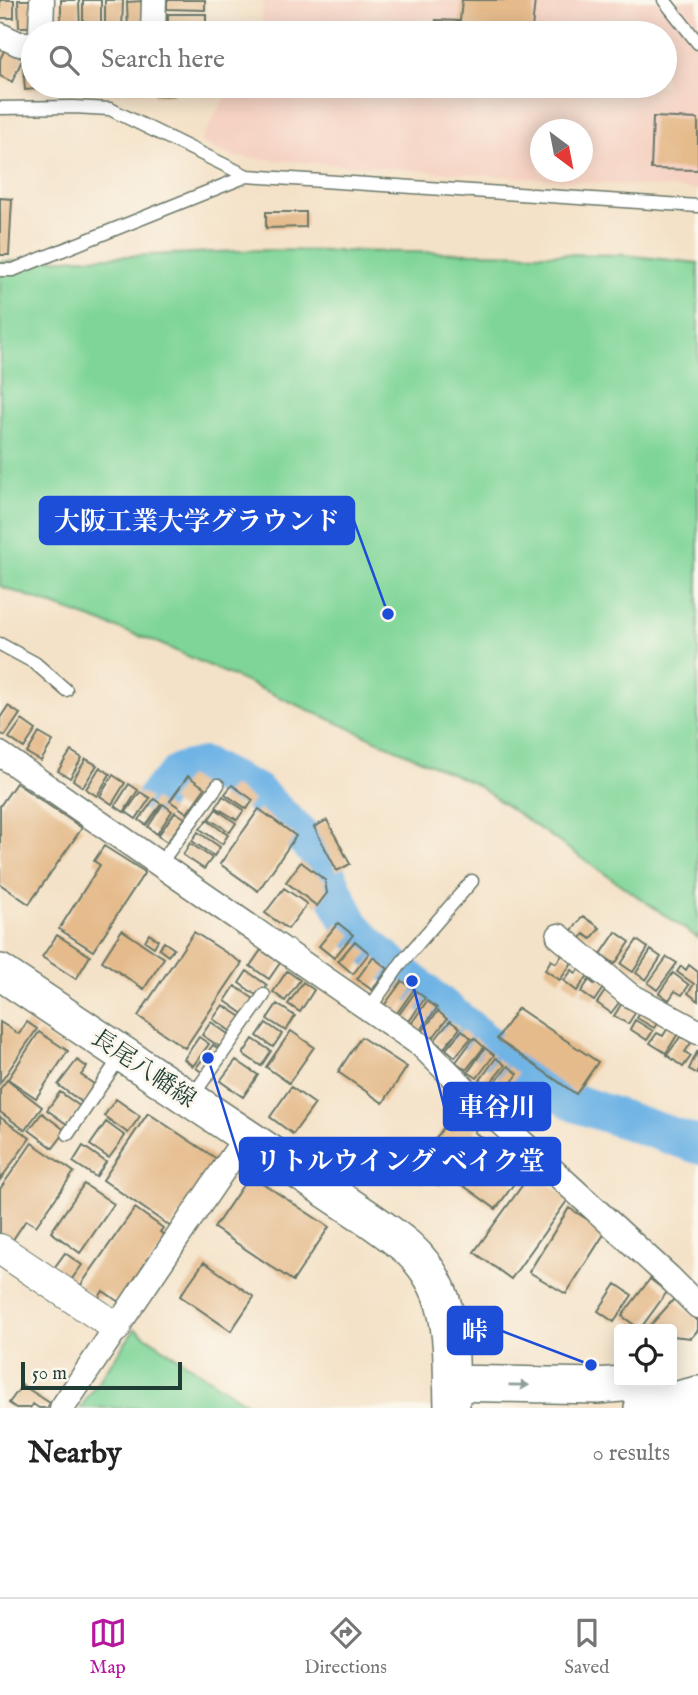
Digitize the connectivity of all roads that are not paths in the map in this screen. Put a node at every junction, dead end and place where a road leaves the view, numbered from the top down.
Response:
1 (42, 0) edge
2 (154, 0) edge
3 (664, 0) edge
4 (41, 21) edge
5 (153, 21) edge
6 (0, 34) edge
7 (698, 43) edge
8 (21, 44) edge
9 (0, 108) edge
10 (247, 176) junction
11 (698, 206) edge
12 (0, 270) edge
13 (0, 644) edge
14 (66, 690) dead end
15 (0, 754) edge
16 (218, 785) dead end
17 (159, 864) junction
18 (472, 881) dead end
19 (559, 936) dead end
20 (0, 972) edge
21 (264, 995) dead end
22 (369, 1009) junction
23 (698, 1032) edge
24 (122, 1054) junction
25 (190, 1099) junction
26 (68, 1134) dead end
27 (245, 1138) junction
28 (0, 1249) edge
29 (698, 1306) edge
30 (116, 1327) junction
31 (698, 1369) edge
32 (677, 1375) edge
33 (614, 1385) edge
34 (698, 1394) edge
35 (452, 1395) edge
36 (62, 1408) edge
37 (642, 1408) edge

1 - 4 street
2 - 5 street
3 - 7 lane
6 - 8 street
9 - 10 lane
10 - 11 lane
10 - 12 lane
13 - 14 lane
15 - 17 street
16 - 17 lane
17 - 22 street
18 - 22 lane
19 - 23 street
20 - 24 main road, 長尾八幡線
21 - 25 lane
22 - 29 street
24 - 25 main road, 長尾八幡線
24 - 26 lane
25 - 27 main road, 長尾八幡線
27 - 30 street
27 - 35 main road, 長尾八幡線
28 - 30 street
30 - 36 street
31 - 32 main road
35 -> 33 main road, 長尾八幡線
34 - 37 main road

